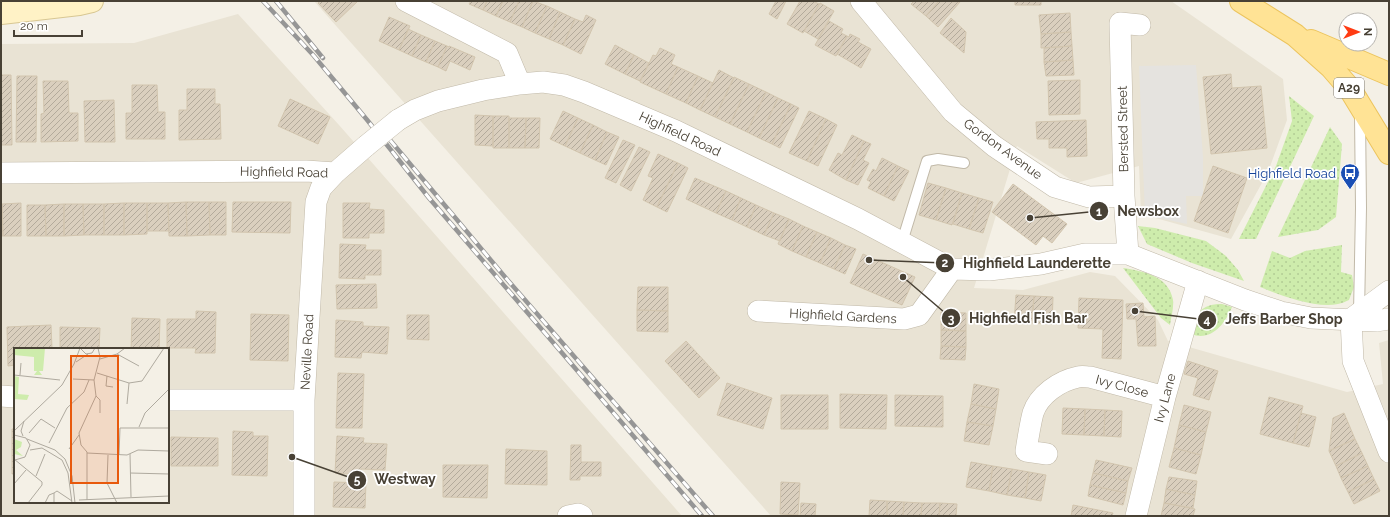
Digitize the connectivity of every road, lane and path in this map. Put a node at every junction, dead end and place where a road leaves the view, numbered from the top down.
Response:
1 (92, 1) edge
2 (406, 1) edge
3 (861, 1) edge
4 (1241, 1) edge
5 (1, 13) edge
6 (1140, 24) dead end
7 (1295, 35) junction
8 (1389, 74) edge
9 (520, 84) junction
10 (1360, 105) junction
11 (1389, 153) edge
12 (964, 163) dead end
13 (1, 173) edge
14 (335, 173) junction
15 (1124, 196) junction
16 (902, 242) junction
17 (1128, 254) junction
18 (952, 269) junction
19 (1198, 281) junction
20 (1389, 291) edge
21 (758, 311) dead end
22 (1355, 316) junction
23 (1389, 319) edge
24 (1, 396) edge
25 (14, 397) edge
26 (1165, 397) junction
27 (169, 400) edge
28 (304, 400) junction
29 (1381, 409) edge
30 (1389, 452) edge
31 (1047, 454) dead end
32 (304, 516) edge
33 (568, 516) edge
34 (582, 516) edge
35 (1136, 516) edge

1 - 5 main road
2 - 9 street
3 - 15 street, Gordon Avenue
4 - 7 main road, A29
6 - 15 street, Bersted Street
7 - 8 main road, A29
7 - 10 main road, A29
9 - 14 street, Highfield Road, bridge
9 - 16 street, Highfield Road
10 - 11 main road, A29
10 - 22 lane
12 - 16 lane
13 - 14 street, Highfield Road
14 - 28 street, Neville Road
15 - 17 street, Bersted Street
16 - 18 street, Highfield Road
17 - 18 street, Highfield Road
17 - 19 street, Highfield Road
18 - 21 street, Highfield Gardens
19 - 22 street, Highfield Road
19 - 26 street, Ivy Lane
20 - 22 street
22 - 23 street, Highfield Road
22 - 29 street
24 - 25 street
26 - 31 street, Ivy Close
26 - 35 street, Ivy Lane
27 - 28 street, Neville Road
28 - 32 street
29 - 30 street
33 - 34 street

